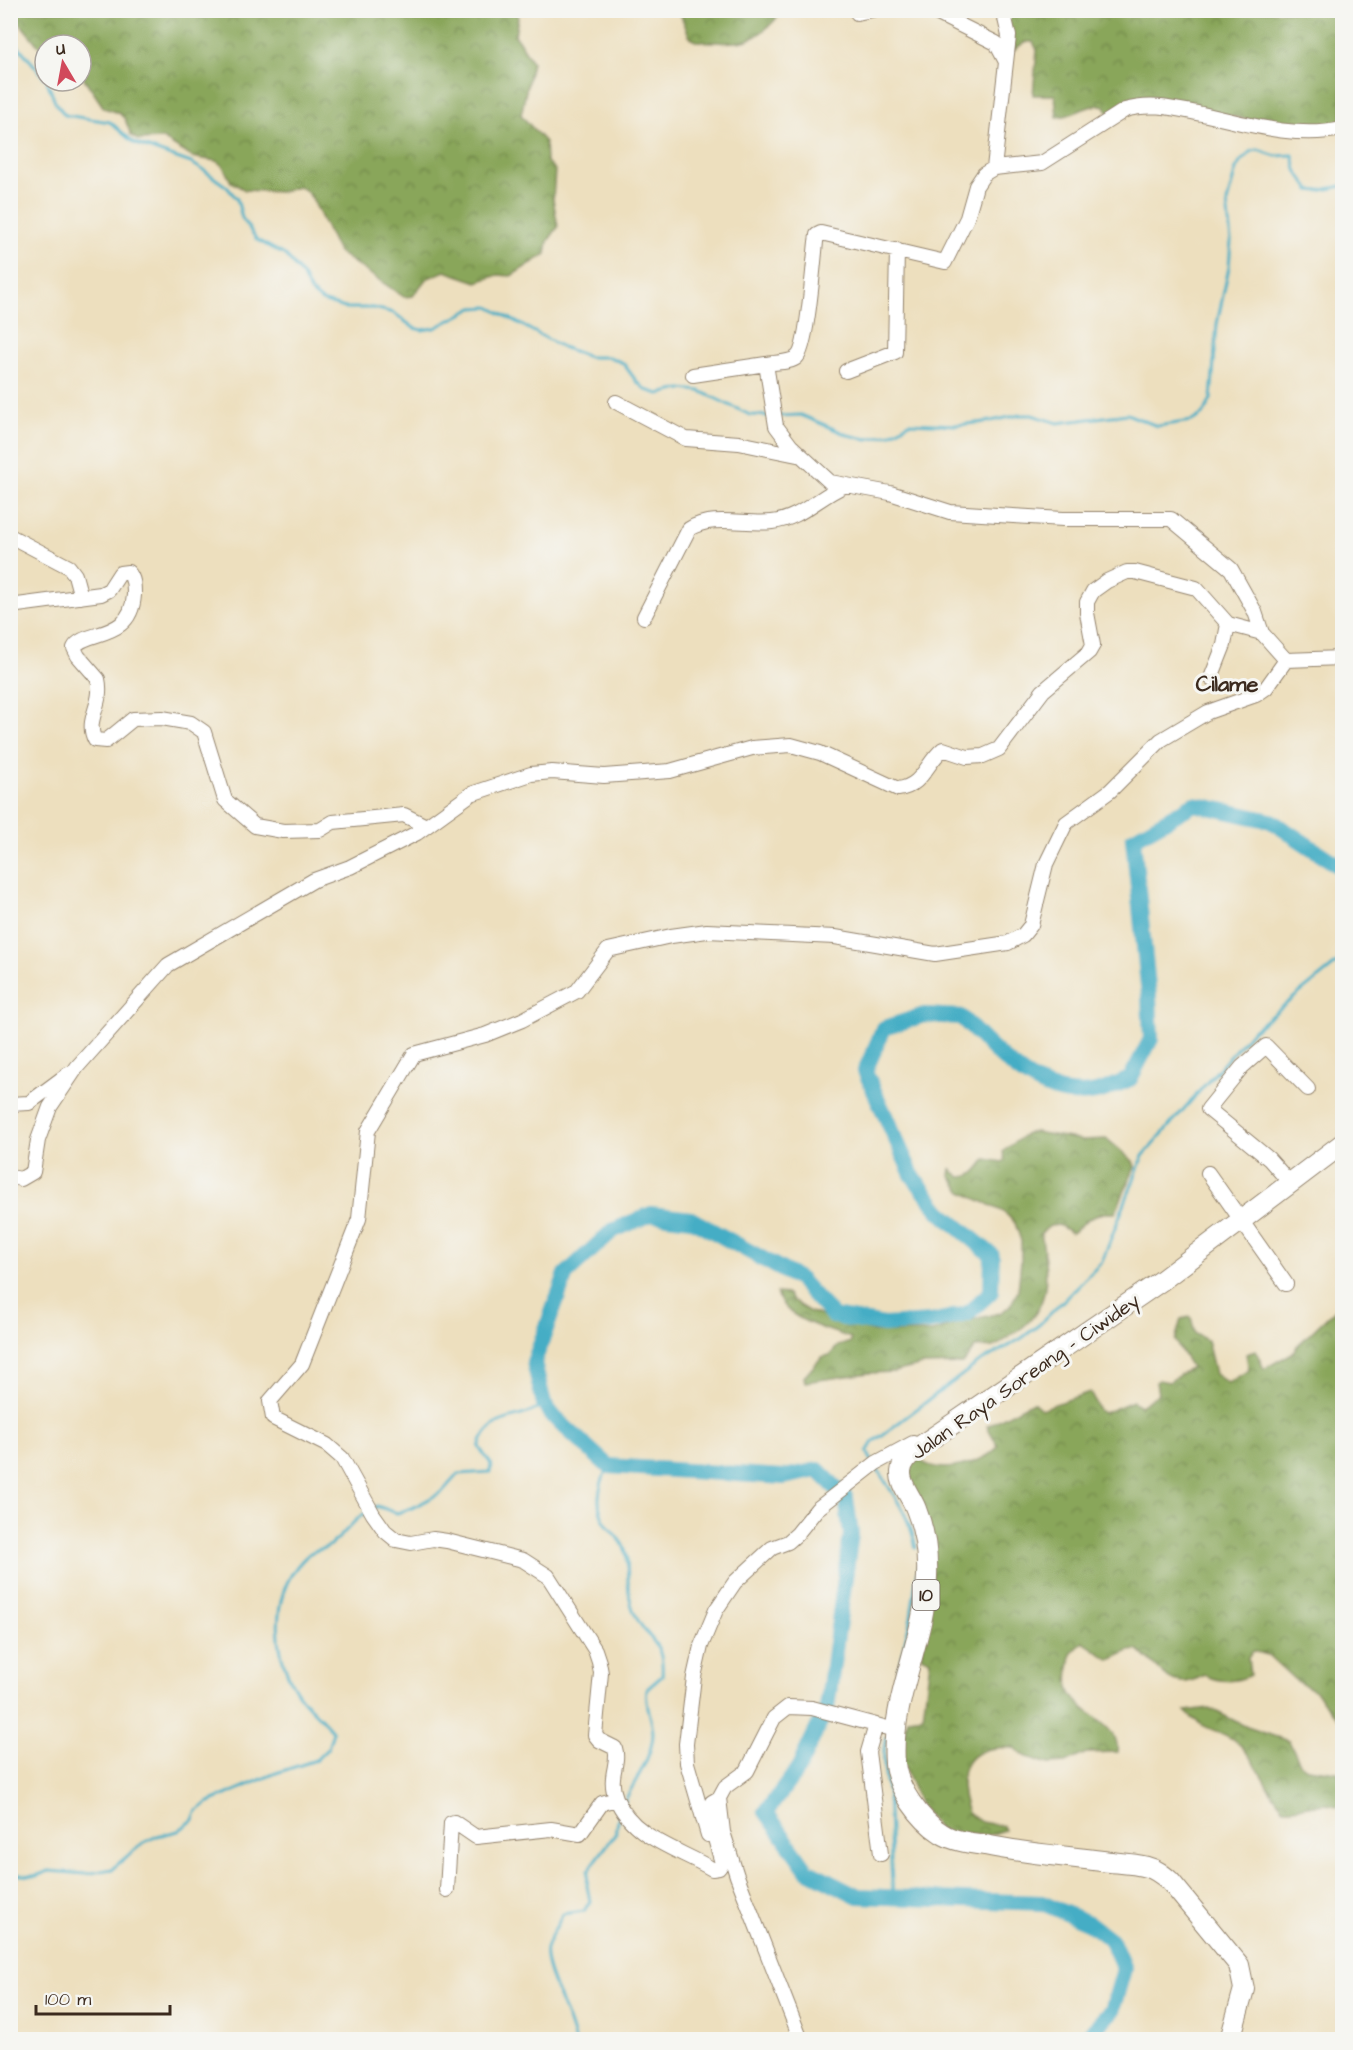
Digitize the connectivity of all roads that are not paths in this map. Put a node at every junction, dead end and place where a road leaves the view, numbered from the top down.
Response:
1 (872, 10) edge
2 (919, 10) edge
3 (1003, 10) edge
4 (936, 12) edge
5 (857, 13) dead end
6 (1005, 60) junction
7 (1342, 129) edge
8 (994, 168) junction
9 (897, 250) junction
10 (766, 364) junction
11 (846, 371) dead end
12 (693, 375) dead end
13 (616, 402) dead end
14 (802, 456) junction
15 (846, 485) junction
16 (10, 536) edge
17 (81, 597) junction
18 (10, 606) edge
19 (644, 617) dead end
20 (1228, 624) junction
21 (1262, 633) junction
22 (1342, 658) edge
23 (1286, 660) junction
24 (1211, 678) dead end
25 (424, 825) junction
26 (77, 1067) junction
27 (1308, 1089) dead end
28 (10, 1104) edge
29 (1342, 1144) edge
30 (1208, 1173) dead end
31 (10, 1177) edge
32 (1291, 1184) junction
33 (1242, 1221) junction
34 (1286, 1284) dead end
35 (919, 1446) junction
36 (887, 1728) junction
37 (719, 1798) junction
38 (616, 1799) junction
39 (881, 1854) dead end
40 (719, 1868) junction
41 (447, 1890) dead end
42 (801, 2040) edge
43 (1230, 2040) edge

1 - 5 street
2 - 4 street
3 - 6 street
4 - 6 street
6 - 8 street
7 - 8 street
8 - 9 street
9 - 10 street
9 - 11 street
10 - 12 street
10 - 14 street
13 - 14 street
14 - 15 street
15 - 19 street
15 - 21 street
16 - 17 street
17 - 18 street
17 - 25 street
20 - 21 street
20 - 24 street
20 - 25 street
21 - 23 street
22 - 23 street
23 - 38 street
25 - 26 street
26 - 28 street
26 - 31 street
27 - 32 street
29 - 32 highway, Jalan Raya Soreang - Ciwidey / 10
30 - 33 street
32 - 33 highway, Jalan Raya Soreang - Ciwidey / 10
33 - 34 street
33 - 35 highway, Jalan Raya Soreang - Ciwidey / 10
35 - 36 highway, Jalan Raya Soreang - Ciwidey / 10
35 - 40 street
36 - 37 street
36 - 39 street
36 - 43 highway, Jalan Raya Soreang - Ciwidey / 10
37 - 40 street
37 - 42 street
38 - 40 street
38 - 41 street

